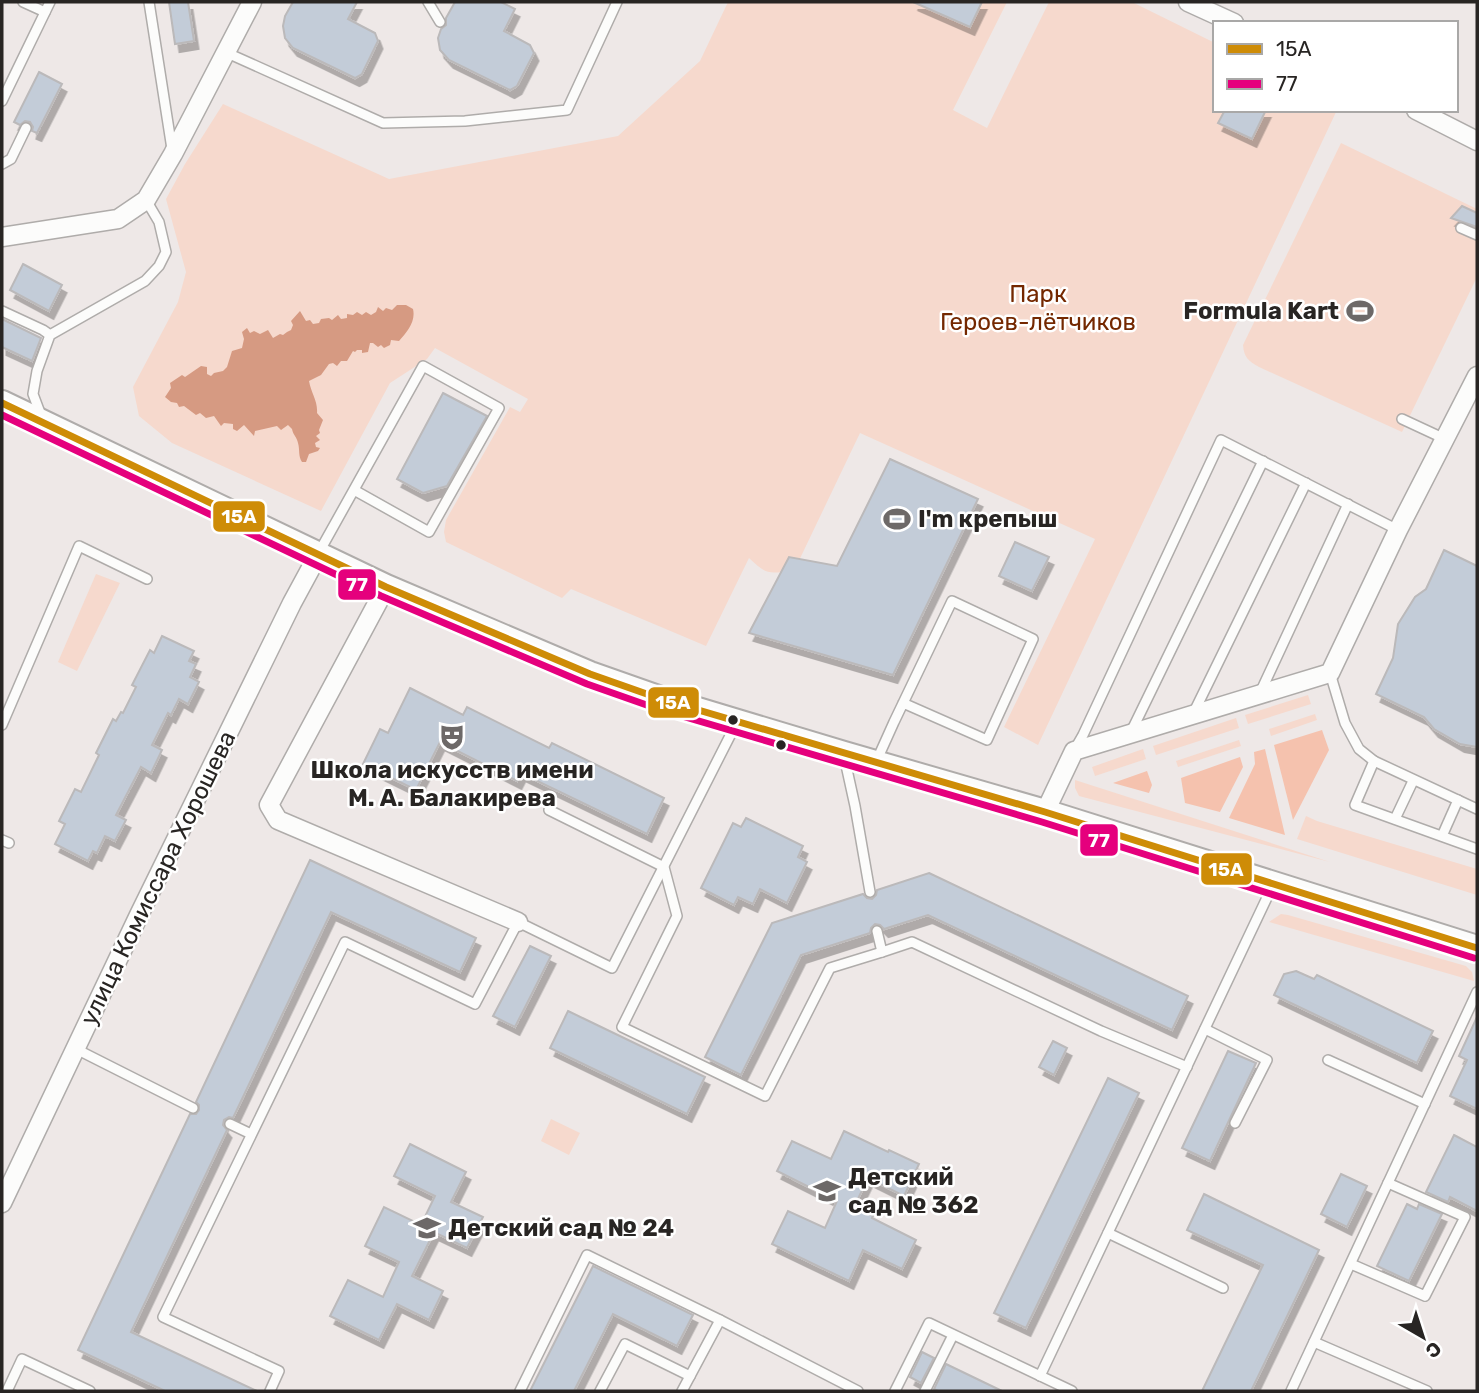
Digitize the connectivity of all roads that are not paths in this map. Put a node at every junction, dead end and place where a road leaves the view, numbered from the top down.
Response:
1 (23, 2) edge
2 (50, 2) edge
3 (149, 2) edge
4 (252, 2) edge
5 (428, 2) edge
6 (617, 2) edge
7 (1188, 2) edge
8 (44, 12) junction
9 (1230, 21) edge
10 (440, 22) dead end
11 (225, 52) junction
12 (2, 97) edge
13 (1420, 112) edge
14 (26, 128) dead end
15 (1477, 141) edge
16 (173, 154) junction
17 (2, 164) edge
18 (146, 200) junction
19 (1461, 228) dead end
20 (1477, 235) edge
21 (2, 237) edge
22 (2, 311) edge
23 (50, 335) junction
24 (1477, 376) edge
25 (2, 403) edge
26 (1402, 419) dead end
27 (44, 423) junction
28 (1445, 439) junction
29 (1263, 461) junction
30 (1306, 483) junction
31 (354, 490) junction
32 (1348, 504) junction
33 (1398, 530) junction
34 (317, 555) junction
35 (147, 579) dead end
36 (386, 587) junction
37 (1330, 673) junction
38 (1259, 694) junction
39 (903, 703) junction
40 (1193, 715) junction
41 (737, 722) junction
42 (2, 725) edge
43 (1130, 734) junction
44 (1074, 751) junction
45 (844, 754) junction
46 (1374, 761) junction
47 (875, 764) junction
48 (1413, 780) junction
49 (1458, 800) junction
50 (1477, 808) edge
51 (549, 810) dead end
52 (1045, 812) junction
53 (1395, 819) junction
54 (1442, 836) junction
55 (1477, 849) edge
56 (664, 867) junction
57 (1274, 884) junction
58 (870, 892) dead end
59 (518, 922) junction
60 (877, 931) dead end
61 (1477, 948) edge
62 (883, 952) junction
63 (1477, 992) edge
64 (1205, 1029) junction
65 (76, 1049) junction
66 (1328, 1060) dead end
67 (1187, 1067) junction
68 (1425, 1104) junction
69 (193, 1108) dead end
70 (1235, 1123) dead end
71 (230, 1124) dead end
72 (251, 1133) junction
73 (1388, 1184) junction
74 (2, 1203) edge
75 (1108, 1233) junction
76 (1350, 1264) junction
77 (1223, 1288) dead end
78 (720, 1320) junction
79 (953, 1335) junction
80 (1314, 1342) junction
81 (690, 1376) junction
82 (1040, 1376) junction
83 (7, 1391) edge
84 (90, 1391) edge
85 (270, 1391) edge
86 (520, 1391) edge
87 (600, 1391) edge
88 (682, 1391) edge
89 (858, 1391) edge
90 (894, 1391) edge
91 (925, 1391) edge
92 (1072, 1391) edge
93 (1291, 1391) edge
94 (1427, 1391) edge

1 - 8 lane
2 - 8 lane
3 - 16 lane
4 - 11 street
5 - 10 lane
6 - 11 lane
7 - 9 street
8 - 12 lane
11 - 16 street
13 - 15 street
14 - 17 lane
16 - 18 street
18 - 21 street
18 - 23 lane
19 - 20 lane
22 - 23 lane
23 - 27 lane
24 - 28 street
25 - 27 main road
26 - 28 lane
27 - 34 main road
28 - 33 street
29 - 30 lane
29 - 43 lane
29 - 44 lane
30 - 32 lane
30 - 40 lane
31 - 31 lane
31 - 34 lane
32 - 33 lane
32 - 38 lane
33 - 37 street
34 - 36 main road
34 - 65 street, улица Комиссара Хорошева
35 - 42 lane
36 - 41 main road
36 - 59 street
37 - 38 street
37 - 46 lane
38 - 40 street
39 - 39 lane
39 - 47 lane
40 - 43 street
41 - 45 main road
41 - 56 lane
43 - 44 street
44 - 52 street
45 - 47 main road
45 - 58 lane
46 - 48 lane
46 - 53 lane
47 - 52 main road
48 - 49 lane
48 - 53 lane
49 - 50 lane
49 - 54 lane
51 - 56 lane
52 - 57 main road
53 - 54 lane
54 - 55 lane
56 - 59 lane
56 - 62 lane
57 - 61 main road
57 - 64 lane
59 - 72 lane
60 - 62 lane
62 - 67 lane
63 - 68 lane
64 - 67 lane
64 - 70 lane
65 - 69 lane
65 - 74 street, улица Комиссара Хорошева
66 - 68 lane
67 - 75 lane
68 - 73 lane
71 - 72 lane
72 - 85 lane
73 - 76 lane
73 - 76 lane
75 - 77 lane
75 - 82 lane
76 - 80 lane
78 - 81 lane
78 - 86 lane
78 - 89 lane
79 - 82 lane
79 - 90 lane
79 - 91 lane
80 - 93 lane
80 - 94 lane
81 - 87 lane
81 - 88 lane
82 - 92 lane
83 - 84 lane

